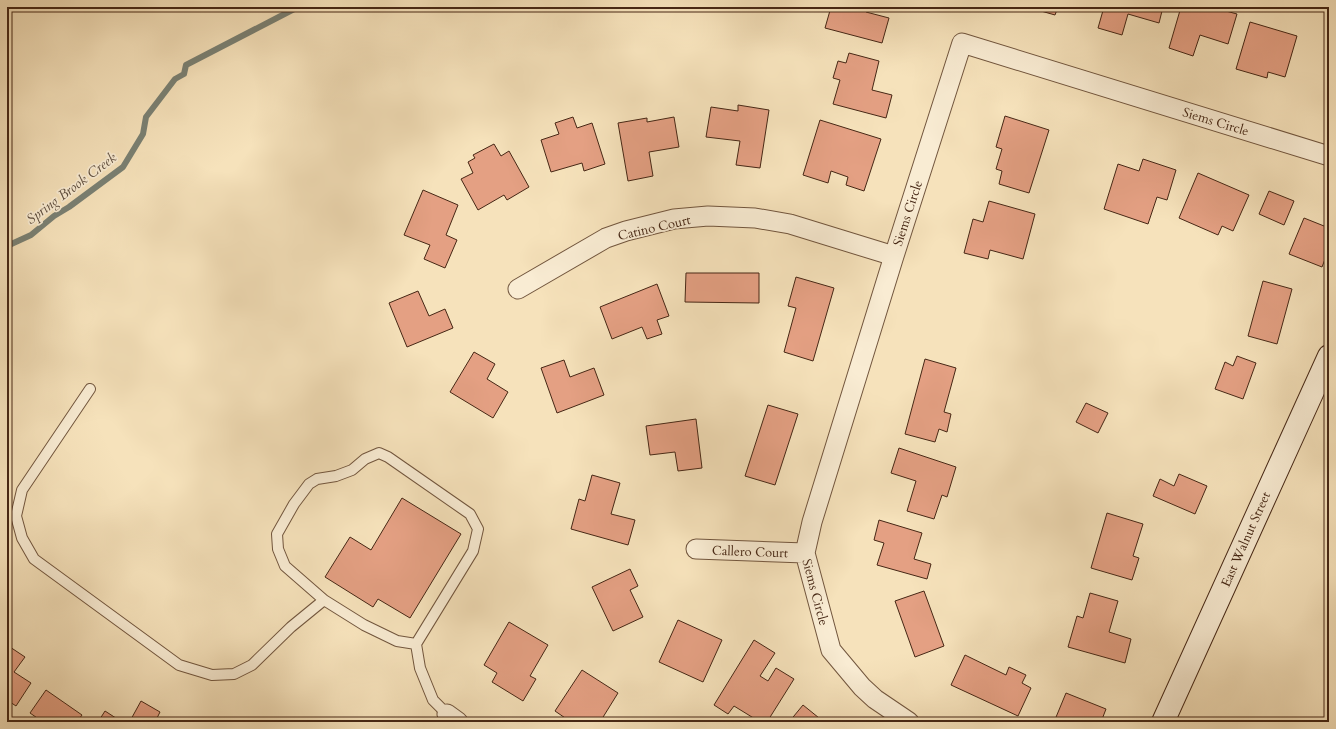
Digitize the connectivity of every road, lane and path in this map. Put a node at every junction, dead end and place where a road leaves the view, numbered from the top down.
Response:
1 (1329, 156) edge
2 (894, 256) junction
3 (518, 289) dead end
4 (1329, 356) edge
5 (90, 390) dead end
6 (696, 549) dead end
7 (805, 553) junction
8 (324, 600) junction
9 (416, 644) junction
10 (454, 720) edge
11 (909, 722) edge
12 (1163, 722) edge

1 - 2 street, Siems Circle
2 - 3 street, Catino Court
2 - 7 street, Siems Circle
4 - 12 street, East Walnut Street
5 - 8 lane
6 - 7 street, Callero Court
7 - 11 street, Siems Circle
8 - 9 lane
8 - 9 lane
9 - 10 lane

